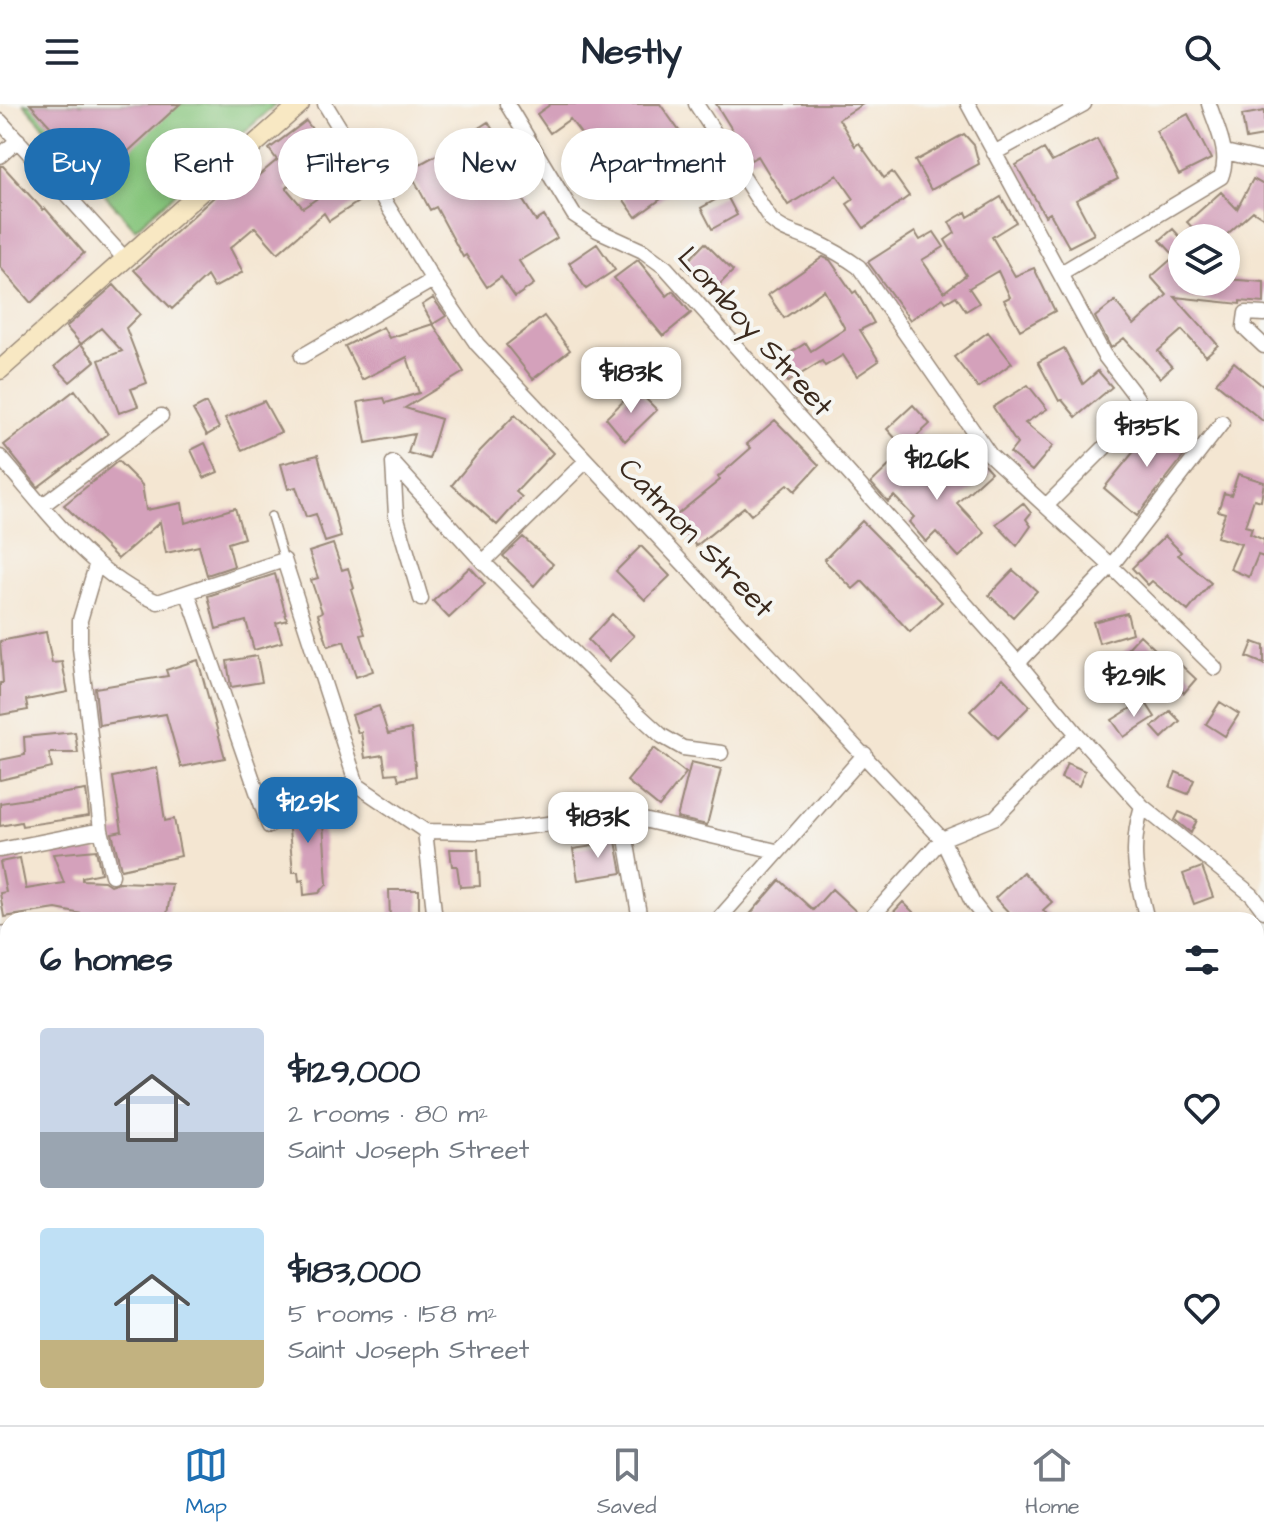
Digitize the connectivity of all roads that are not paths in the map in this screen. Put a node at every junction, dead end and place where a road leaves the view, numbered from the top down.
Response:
1 (300, 104) edge
2 (325, 104) edge
3 (507, 104) edge
4 (696, 104) edge
5 (968, 104) edge
6 (1084, 104) edge
7 (1209, 104) edge
8 (0, 121) edge
9 (18, 140) junction
10 (1225, 152) junction
11 (994, 153) junction
12 (0, 156) edge
13 (1264, 161) edge
14 (125, 259) junction
15 (1061, 273) junction
16 (433, 280) junction
17 (1264, 314) edge
18 (1264, 346) edge
19 (302, 356) dead end
20 (0, 370) edge
21 (161, 416) dead end
22 (1222, 423) dead end
23 (0, 457) edge
24 (586, 461) junction
25 (43, 505) junction
26 (1047, 505) junction
27 (271, 516) dead end
28 (284, 560) junction
29 (483, 562) junction
30 (96, 566) junction
31 (1111, 566) junction
32 (188, 594) junction
33 (421, 599) dead end
34 (1018, 663) junction
35 (1215, 668) dead end
36 (1077, 734) junction
37 (721, 753) dead end
38 (865, 754) junction
39 (1142, 806) junction
40 (622, 815) junction
41 (269, 826) dead end
42 (101, 830) junction
43 (425, 831) junction
44 (942, 839) junction
45 (0, 850) edge
46 (776, 851) junction
47 (112, 875) dead end
48 (1264, 911) edge
49 (434, 912) edge
50 (639, 912) edge
51 (725, 912) edge
52 (876, 912) edge
53 (980, 912) edge
54 (1145, 912) edge

1 - 14 main road
2 - 16 street, Catmon Street
3 - 34 street, Lomboy Street
4 - 26 street
5 - 11 street
6 - 11 street
7 - 10 street
8 - 9 street
9 - 12 street
9 - 14 street
10 - 13 street
10 - 15 street
11 - 15 street
14 - 20 main road
15 - 26 street
16 - 19 street
16 - 24 street, Catmon Street
17 - 18 street
21 - 25 street
22 - 31 street
23 - 25 street
24 - 29 street
24 - 38 street, Catmon Street
25 - 30 street
26 - 31 street
27 - 28 lane
28 - 32 street
28 - 43 street
29 - 33 street
29 - 37 street
30 - 32 street
30 - 42 street
31 - 34 street
31 - 35 street
32 - 41 street
34 - 36 street, Lomboy Street
36 - 39 street, Lomboy Street
36 - 44 street
38 - 44 street, Catmon Street
38 - 46 street
39 - 48 street, Lomboy Street
39 - 54 street
40 - 43 street
40 - 46 street
40 - 50 street
42 - 45 street
42 - 47 street
43 - 49 street
44 - 52 street
44 - 53 street, Catmon Street
46 - 51 street

